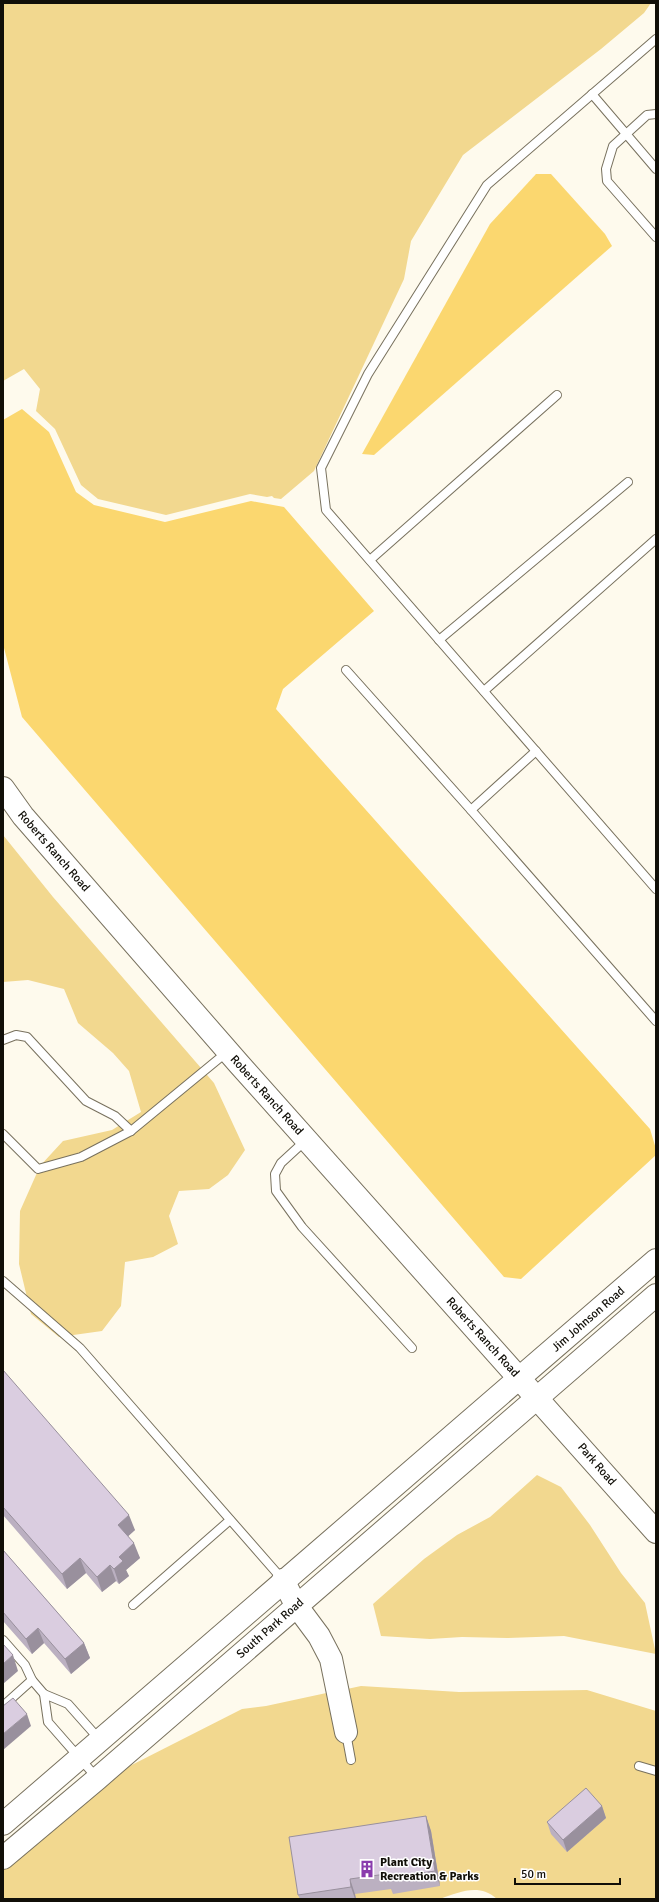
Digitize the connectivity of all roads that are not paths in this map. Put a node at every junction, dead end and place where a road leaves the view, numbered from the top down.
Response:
1 (656, 39) edge
2 (592, 94) junction
3 (656, 114) edge
4 (625, 133) junction
5 (656, 169) edge
6 (656, 237) edge
7 (557, 395) dead end
8 (628, 482) dead end
9 (656, 539) edge
10 (370, 560) junction
11 (439, 640) junction
12 (346, 670) dead end
13 (484, 691) junction
14 (536, 751) junction
15 (3, 788) edge
16 (471, 810) junction
17 (656, 889) edge
18 (656, 1021) edge
19 (3, 1040) edge
20 (228, 1051) junction
21 (131, 1131) junction
22 (3, 1134) edge
23 (306, 1140) junction
24 (656, 1260) edge
25 (656, 1278) edge
26 (3, 1281) edge
27 (656, 1295) edge
28 (412, 1348) dead end
29 (528, 1388) junction
30 (230, 1520) junction
31 (656, 1532) edge
32 (289, 1591) junction
33 (133, 1605) dead end
34 (3, 1640) edge
35 (32, 1680) junction
36 (44, 1694) junction
37 (3, 1706) edge
38 (346, 1732) joint
39 (100, 1740) junction
40 (351, 1760) dead end
41 (639, 1766) dead end
42 (88, 1769) junction
43 (656, 1771) edge
44 (3, 1824) edge
45 (3, 1846) edge
46 (3, 1858) edge

1 - 2 lane
2 - 4 lane
2 - 10 lane
3 - 4 lane
4 - 5 lane
4 - 6 lane
7 - 10 lane
8 - 11 lane
9 - 13 lane
10 - 11 lane
11 - 13 lane
12 - 16 lane
13 - 14 lane
14 - 16 lane
14 - 17 lane
15 - 20 main road, Roberts Ranch Road
16 - 18 lane
19 - 21 lane
20 - 21 lane
20 - 23 main road, Roberts Ranch Road
21 - 22 lane
23 - 28 lane
23 - 29 main road, Roberts Ranch Road
24 - 29 main road, Jim Johnson Road
25 - 29 main road
26 - 30 lane
27 - 29 main road
29 - 31 main road, Park Road
29 - 32 main road, South Park Road
29 - 32 main road, South Park Road
30 - 32 lane
30 - 33 lane
32 - 38 main road
32 - 39 main road, South Park Road
32 - 42 main road, South Park Road
34 - 35 lane
35 - 36 lane
35 - 37 lane
36 - 39 lane
36 - 42 lane
38 - 40 lane
39 - 42 main road, South Park Road
41 - 43 lane
42 - 44 main road, South Park Road
42 - 45 main road
42 - 46 main road, South Park Road

